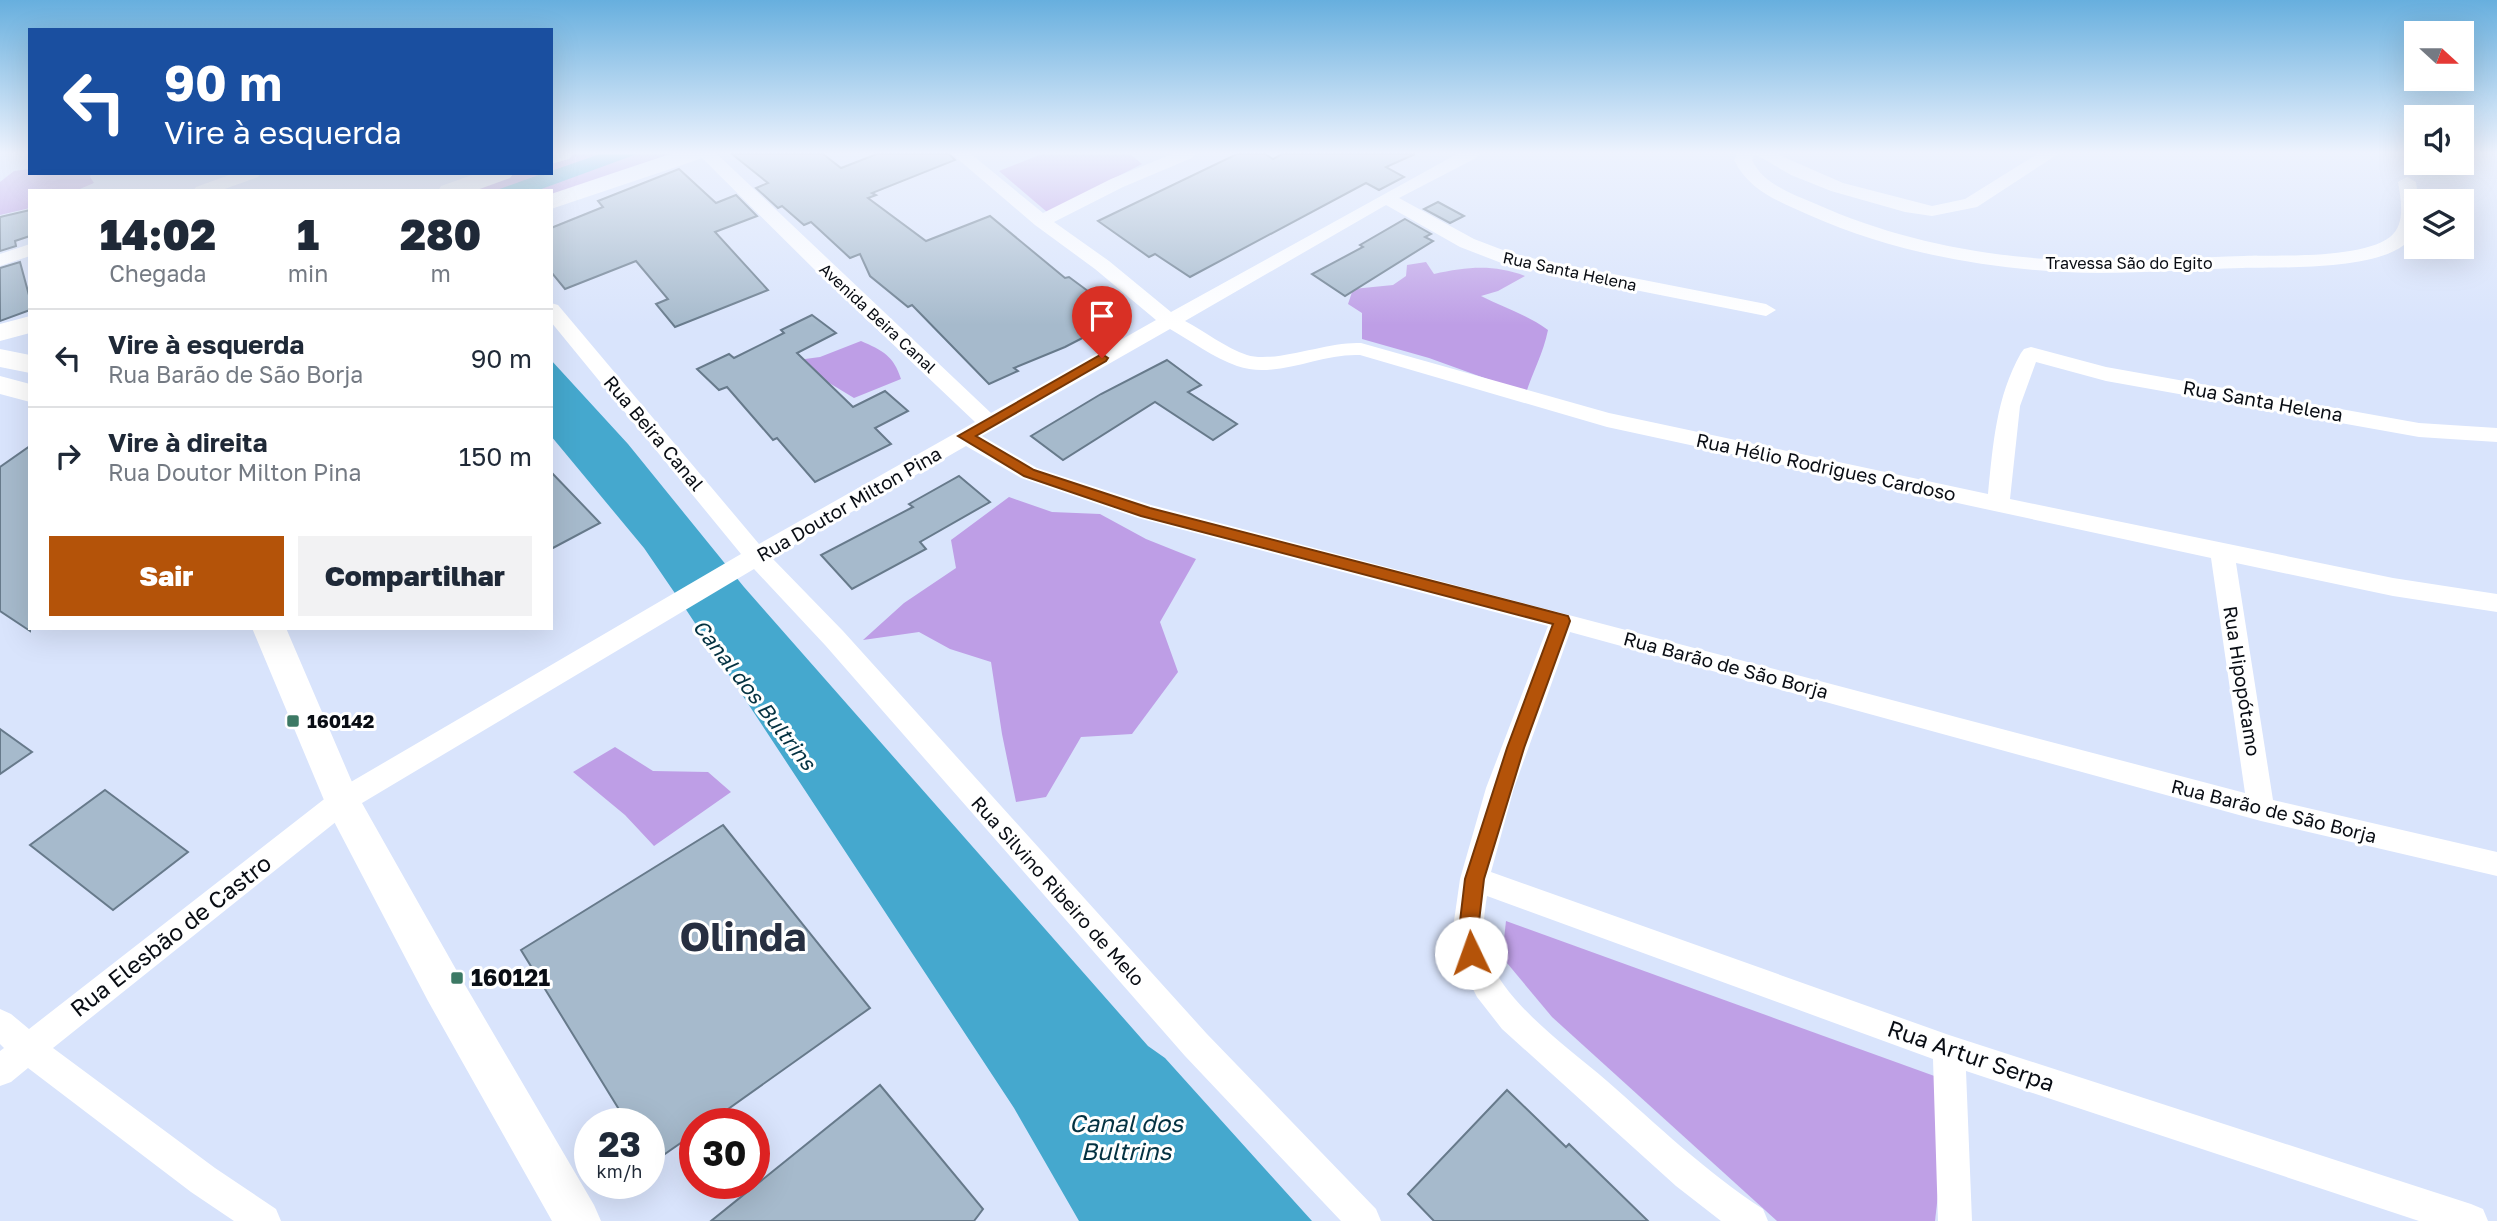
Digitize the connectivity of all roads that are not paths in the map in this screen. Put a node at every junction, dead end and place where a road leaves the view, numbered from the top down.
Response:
1 (765, 211) edge
2 (1029, 211) edge
3 (1061, 211) edge
4 (1364, 211) edge
5 (1409, 211) edge
6 (1816, 211) edge
7 (2411, 211) edge
8 (1041, 221) junction
9 (28, 251) edge
10 (0, 260) edge
11 (1766, 310) dead end
12 (553, 312) edge
13 (1169, 320) junction
14 (28, 325) edge
15 (0, 333) edge
16 (0, 358) edge
17 (28, 364) edge
18 (0, 385) edge
19 (28, 392) edge
20 (989, 423) junction
21 (2497, 435) edge
22 (965, 436) junction
23 (1998, 503) junction
24 (2222, 552) junction
25 (750, 561) junction
26 (2497, 603) edge
27 (1562, 621) junction
28 (270, 630) edge
29 (342, 801) junction
30 (2261, 809) junction
31 (2497, 864) edge
32 (1474, 879) junction
33 (0, 1024) edge
34 (27, 1048) junction
35 (1949, 1050) junction
36 (0, 1071) edge
37 (264, 1221) edge
38 (578, 1221) edge
39 (1364, 1221) edge
40 (1751, 1221) edge
41 (1955, 1221) edge
42 (2471, 1221) edge

1 - 20 street, Avenida Beira Canal
2 - 8 street, Rua Hélio Rodrigues Cardoso
3 - 8 street
4 - 13 street, Rua Doutor Milton Pina
5 - 11 street, Rua Santa Helena
6 - 7 street, Travessa São do Egito
8 - 13 street, Rua Hélio Rodrigues Cardoso
9 - 10 street
12 - 25 street, Rua Beira Canal
13 - 20 street, Rua Doutor Milton Pina
13 - 23 street, Rua Hélio Rodrigues Cardoso
14 - 15 main road
16 - 17 main road
18 - 19 main road
20 - 22 street, Rua Doutor Milton Pina
21 - 23 street, Rua Santa Helena
22 - 25 street, Rua Doutor Milton Pina
22 - 27 street, Rua Barão de São Borja
23 - 24 street, Rua Hélio Rodrigues Cardoso
24 - 26 street, Rua Hélio Rodrigues Cardoso
24 - 30 street, Rua Hipopótamo
25 - 29 street, Rua Doutor Milton Pina
25 - 39 street, Rua Silvino Ribeiro de Melo
27 - 30 street, Rua Barão de São Borja
27 - 32 street
28 - 29 main road
29 - 34 street, Rua Elesbão de Castro
29 - 38 main road
30 - 31 street, Rua Barão de São Borja
32 - 35 street, Rua Artur Serpa
32 - 40 street
33 - 34 street
34 - 36 street, Rua Elesbão de Castro
34 - 37 street
35 - 41 street
35 - 42 street, Rua Artur Serpa

